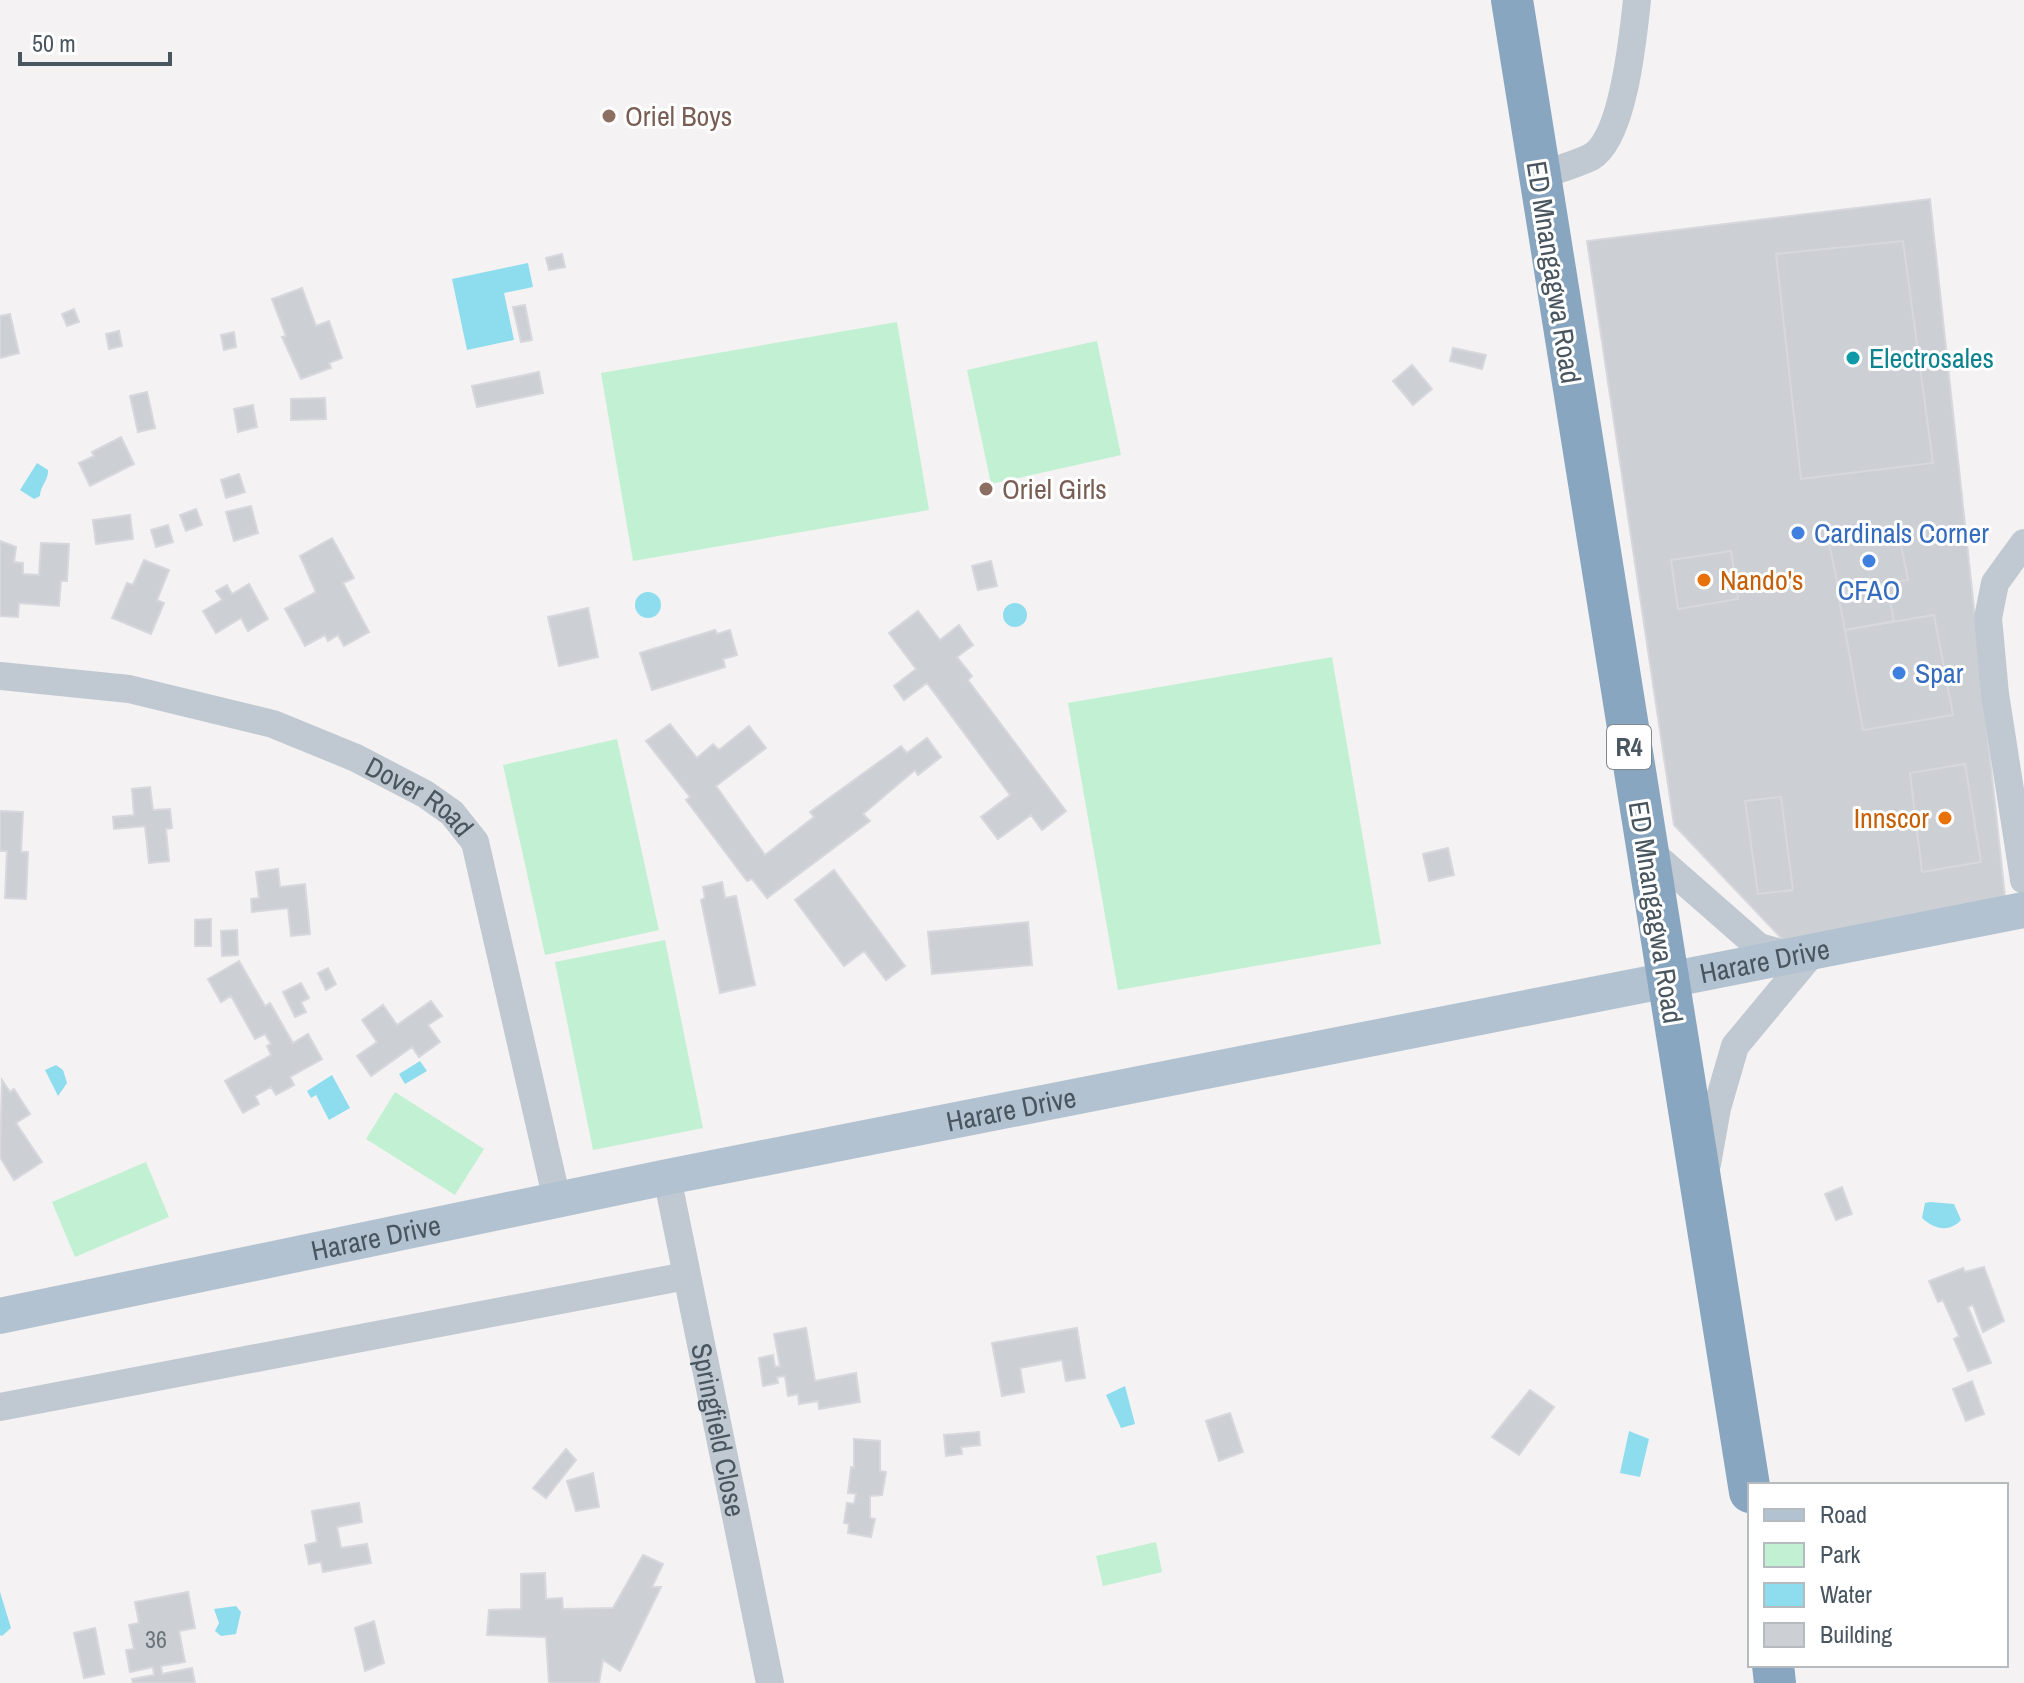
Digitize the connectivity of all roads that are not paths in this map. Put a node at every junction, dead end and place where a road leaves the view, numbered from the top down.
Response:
1 (1512, 0) edge
2 (1637, 0) edge
3 (1539, 176) junction
4 (2024, 543) edge
5 (0, 676) edge
6 (1645, 846) junction
7 (2024, 880) edge
8 (2024, 910) edge
9 (1803, 954) junction
10 (1666, 981) junction
11 (667, 1177) junction
12 (1703, 1186) junction
13 (557, 1200) junction
14 (686, 1276) junction
15 (0, 1316) edge
16 (0, 1407) edge
17 (1749, 1483) edge
18 (770, 1683) edge

1 - 3 highway, ED Mnangagwa Road / R4
2 - 3 street
3 - 6 highway, ED Mnangagwa Road / R4
4 - 7 street
5 - 13 street, Dover Road
6 - 9 street
6 - 10 highway, ED Mnangagwa Road / R4
8 - 9 main road, Harare Drive
9 - 10 main road, Harare Drive
9 - 12 street
10 - 11 main road, Harare Drive
10 - 12 highway, ED Mnangagwa Road / R4
11 - 13 main road, Harare Drive
11 - 14 street, Springfield Close
12 - 17 highway, ED Mnangagwa Road / R4
13 - 15 main road, Harare Drive
14 - 16 street
14 - 18 street, Springfield Close

